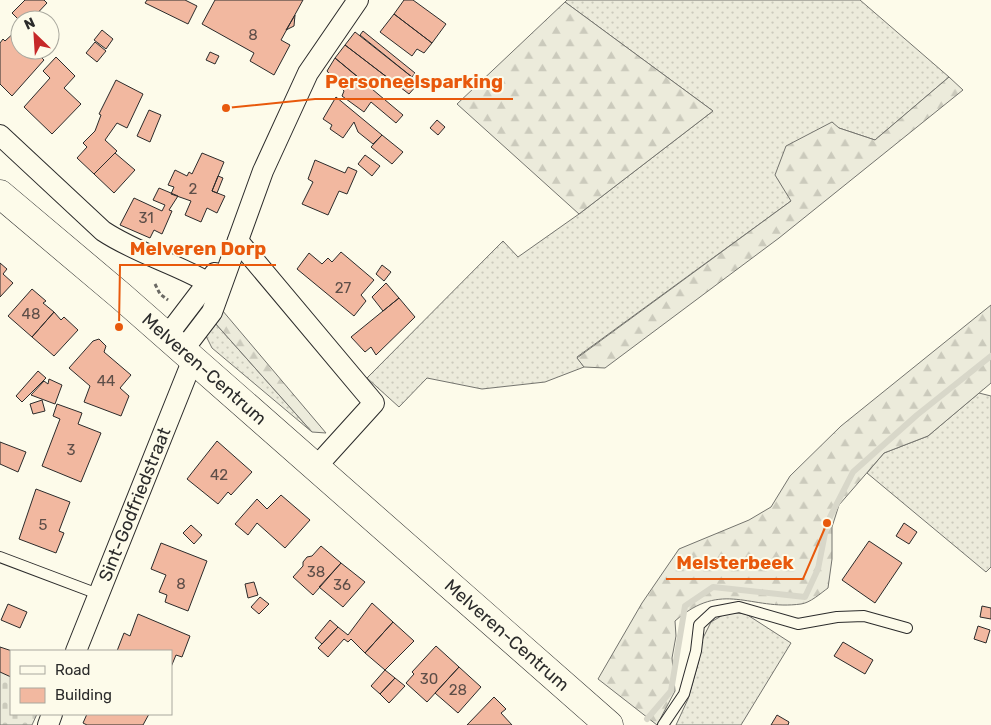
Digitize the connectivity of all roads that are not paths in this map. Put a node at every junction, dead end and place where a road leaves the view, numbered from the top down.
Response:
1 (358, 0) edge
2 (0, 135) edge
3 (0, 194) edge
4 (238, 241) junction
5 (208, 282) junction
6 (181, 348) junction
7 (316, 467) junction
8 (0, 557) edge
9 (98, 594) junction
10 (907, 628) dead end
11 (76, 650) edge
12 (609, 725) edge
13 (663, 725) edge

1 - 4 street
2 - 5 street
3 - 6 main road, Melveren-Centrum
4 - 5 street
4 - 6 street
4 - 7 street
5 - 6 street
6 - 7 main road, Melveren-Centrum
6 - 9 street, Sint-Godfriedstraat
7 - 12 main road, Melveren-Centrum
8 - 9 lane
9 - 11 street, Sint-Godfriedstraat
10 - 13 lane

